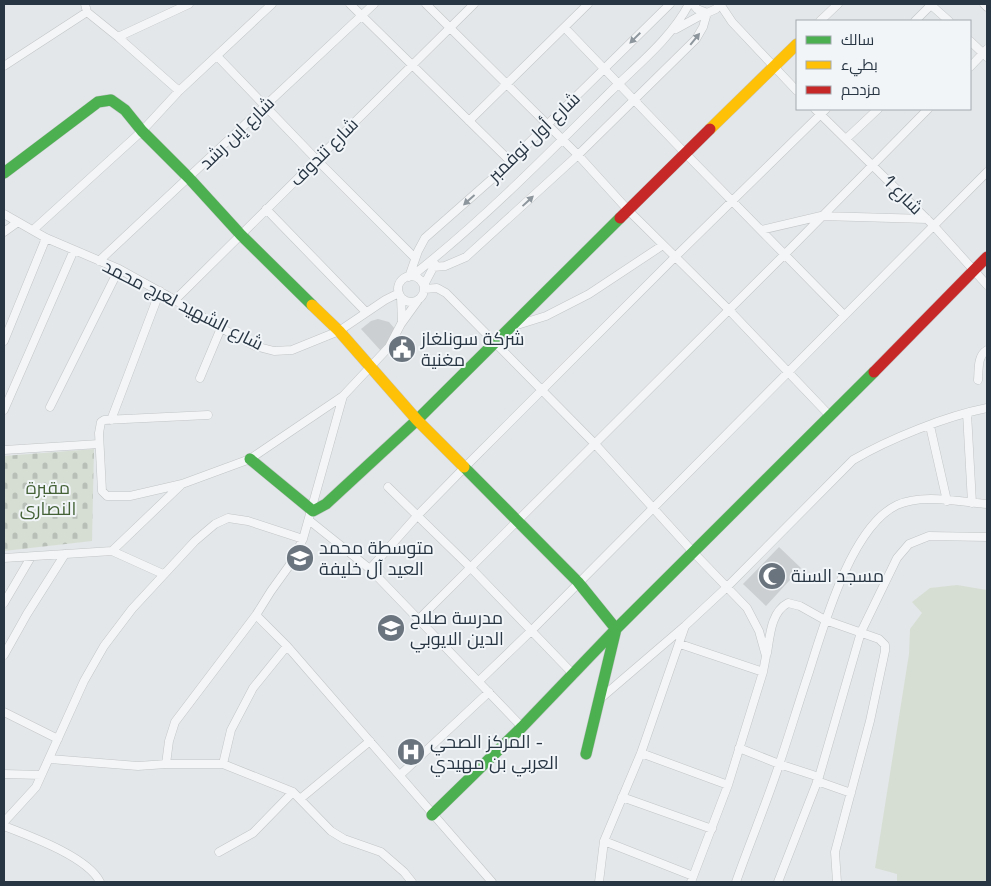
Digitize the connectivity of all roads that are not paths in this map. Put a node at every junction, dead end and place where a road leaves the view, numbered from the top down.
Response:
1 (189, 4) edge
2 (272, 4) edge
3 (350, 4) edge
4 (374, 4) edge
5 (426, 4) edge
6 (474, 4) edge
7 (588, 4) edge
8 (670, 4) edge
9 (689, 4) edge
10 (693, 4) edge
11 (720, 4) edge
12 (838, 4) edge
13 (932, 4) edge
14 (984, 4) edge
15 (987, 7) edge
16 (86, 8) edge
17 (707, 13) junction
18 (361, 15) junction
19 (821, 20) edge
20 (916, 20) edge
21 (948, 20) edge
22 (732, 22) junction
23 (450, 27) junction
24 (565, 28) junction
25 (672, 31) junction
26 (118, 37) junction
27 (971, 42) edge
28 (796, 45) edge
29 (986, 53) edge
30 (217, 56) junction
31 (413, 65) junction
32 (4, 66) edge
33 (971, 66) edge
34 (774, 67) junction
35 (604, 68) junction
36 (619, 83) junction
37 (508, 85) junction
38 (796, 89) edge
39 (179, 91) junction
40 (634, 100) junction
41 (266, 105) junction
42 (877, 110) edge
43 (927, 110) edge
44 (821, 111) edge
45 (469, 121) junction
46 (546, 124) junction
47 (142, 131) junction
48 (846, 139) junction
49 (562, 140) junction
50 (686, 154) junction
51 (578, 155) junction
52 (316, 160) junction
53 (510, 161) junction
54 (873, 165) junction
55 (987, 172) edge
56 (4, 173) edge
57 (189, 178) junction
58 (733, 201) junction
59 (266, 209) junction
60 (628, 210) junction
61 (4, 214) edge
62 (822, 216) junction
63 (926, 219) junction
64 (18, 222) junction
65 (933, 225) junction
66 (33, 230) junction
67 (761, 230) junction
68 (4, 232) edge
69 (241, 235) junction
70 (46, 238) junction
71 (663, 245) junction
72 (74, 250) junction
73 (442, 253) junction
74 (786, 254) junction
75 (675, 257) junction
76 (987, 257) edge
77 (415, 258) junction
78 (99, 262) junction
79 (433, 267) junction
80 (119, 269) junction
81 (974, 270) junction
82 (411, 276) junction
83 (987, 285) edge
84 (424, 287) junction
85 (160, 291) junction
86 (400, 295) junction
87 (175, 300) junction
88 (419, 300) junction
89 (729, 310) junction
90 (366, 312) junction
91 (844, 315) junction
92 (401, 324) junction
93 (513, 326) junction
94 (221, 328) junction
95 (339, 331) junction
96 (4, 341) edge
97 (495, 343) junction
98 (987, 350) edge
99 (372, 366) junction
100 (787, 372) junction
101 (200, 378) dead end
102 (978, 380) dead end
103 (543, 390) junction
104 (344, 396) junction
105 (50, 407) dead end
106 (987, 408) edge
107 (4, 410) edge
108 (967, 413) junction
109 (208, 415) dead end
110 (830, 416) junction
111 (111, 420) junction
112 (418, 420) junction
113 (930, 426) junction
114 (99, 444) junction
115 (595, 444) junction
116 (4, 450) edge
117 (250, 459) junction
118 (465, 467) junction
119 (182, 484) junction
120 (388, 487) dead end
121 (947, 500) junction
122 (972, 503) junction
123 (987, 504) edge
124 (654, 508) junction
125 (311, 516) junction
126 (417, 516) junction
127 (516, 520) junction
128 (987, 537) edge
129 (304, 539) junction
130 (112, 550) junction
131 (693, 552) junction
132 (65, 554) junction
133 (31, 556) junction
134 (4, 558) edge
135 (470, 567) junction
136 (370, 569) junction
137 (163, 574) junction
138 (578, 582) junction
139 (727, 587) junction
140 (4, 603) edge
141 (256, 615) junction
142 (419, 619) junction
143 (825, 620) junction
144 (685, 626) junction
145 (616, 629) junction
146 (531, 631) junction
147 (861, 632) junction
148 (680, 644) junction
149 (287, 646) junction
150 (4, 655) edge
151 (766, 656) junction
152 (763, 672) junction
153 (574, 675) junction
154 (479, 681) junction
155 (489, 692) junction
156 (600, 698) junction
157 (4, 712) edge
158 (522, 727) junction
159 (58, 739) junction
160 (370, 741) junction
161 (739, 748) junction
162 (642, 753) junction
163 (586, 754) dead end
164 (50, 759) junction
165 (166, 764) junction
166 (223, 764) junction
167 (779, 764) junction
168 (4, 774) edge
169 (41, 775) junction
170 (400, 775) junction
171 (818, 779) junction
172 (728, 786) junction
173 (293, 792) junction
174 (851, 793) junction
175 (622, 797) junction
176 (300, 799) junction
177 (432, 814) junction
178 (4, 822) edge
179 (4, 826) edge
180 (712, 829) junction
181 (604, 841) junction
182 (219, 852) dead end
183 (692, 879) edge
184 (100, 882) edge
185 (412, 882) edge
186 (492, 882) edge
187 (599, 882) edge
188 (736, 882) edge
189 (778, 882) edge
190 (838, 882) edge

1 - 26 street
2 - 30 street
3 - 18 street
4 - 18 street, شارع إبن رشد
5 - 23 street
6 - 23 street, شارع تندوف
7 - 24 street
8 -> 35 street, شارع أول نوفمبر
9 - 25 street, شارع أول نوفمبر
10 - 17 street
11 - 17 street
11 - 22 street
12 - 19 street
13 - 20 street
13 - 21 street
14 - 15 street
16 - 26 street
16 - 32 street
17 - 22 street
17 - 25 street, شارع أول نوفمبر
40 -> 17 street
18 - 31 street
18 - 41 street, شارع إبن رشد
22 - 34 street
23 - 31 street, شارع تندوف
23 - 37 street
24 - 35 street
24 - 37 street
25 - 36 street, شارع أول نوفمبر
26 - 39 street
27 - 29 street
28 - 34 street
29 - 33 street
30 - 39 street
30 - 41 street
31 - 45 street
31 - 52 street, شارع تندوف
34 - 38 street
34 - 50 street
35 - 36 street
35 - 46 street, شارع أول نوفمبر
36 - 40 street
36 - 49 street, شارع أول نوفمبر
37 - 45 street
37 - 46 street
39 - 47 street
40 - 50 street
40 - 51 street
41 - 52 street
41 - 57 street, شارع إبن رشد
42 - 48 street
43 - 54 street
44 - 48 street, شارع 1
44 - 58 street
45 - 53 street
46 - 49 street
46 - 53 street, شارع أول نوفمبر
47 - 56 street
47 - 57 street
47 - 66 street
48 - 54 street, شارع 1
49 - 51 street
49 - 73 street, شارع أول نوفمبر
50 - 58 street
50 - 60 street
51 - 60 street
79 -> 51 street
52 - 59 street, شارع تندوف
52 - 77 street
53 -> 77 street, شارع أول نوفمبر
54 - 62 street
54 - 63 street, شارع 1
55 - 65 street
57 - 69 street
57 - 78 street, شارع إبن رشد
58 - 67 street
58 - 75 street
59 - 69 street, شارع تندوف
59 - 90 street
60 - 71 street
60 - 93 street
61 - 64 street, شارع الشهيد لعرج محمد
62 - 63 street
62 - 67 street
62 - 74 street
63 - 65 street, شارع 1
64 - 66 street, شارع الشهيد لعرج محمد
64 - 68 street
65 - 81 street, شارع 1
65 - 91 street
66 - 70 street, شارع الشهيد لعرج محمد
67 - 74 street
69 - 87 street, شارع تندوف
69 - 95 street
70 - 72 street, شارع الشهيد لعرج محمد
70 - 96 street
71 - 75 street
71 - 93 street
72 - 78 street, شارع الشهيد لعرج محمد
72 - 107 street
73 - 79 street, شارع أول نوفمبر
73 - 82 street, شارع أول نوفمبر
74 - 89 street
74 - 91 street
75 - 89 street
75 - 103 street
76 - 81 street
77 - 82 street, شارع أول نوفمبر
78 - 80 street, شارع الشهيد لعرج محمد
79 - 84 street, شارع أول نوفمبر
80 - 85 street, شارع الشهيد لعرج محمد
80 - 105 street
81 - 83 street, شارع 1
81 - 110 street
82 - 84 street
82 - 86 street
84 - 88 street
84 - 97 street
85 - 87 street, شارع الشهيد لعرج محمد
85 - 111 street
86 - 88 street
86 - 90 street, شارع الشهيد لعرج محمد
86 - 92 street
87 - 94 street, شارع الشهيد لعرج محمد
88 - 92 street
89 - 100 street
89 - 115 street
90 - 95 street, شارع الشهيد لعرج محمد
91 - 100 street
92 - 99 street
93 - 97 street
94 - 95 street, شارع الشهيد لعرج محمد
94 - 101 street
95 - 99 street
97 - 103 street
97 - 112 street
98 - 102 street
99 - 104 street
99 - 112 street
100 - 110 street
100 - 124 street
103 - 115 street
103 - 118 street
104 - 117 street
104 - 125 street
106 - 108 street
108 - 113 street
108 - 122 street
109 - 111 street
110 - 131 street
111 - 114 street
112 - 118 street
112 - 125 street
113 - 121 street
113 - 139 street
114 - 116 street
114 - 119 street
115 - 124 street
115 - 127 street
117 - 119 street
117 - 125 street
118 - 126 street
118 - 127 street
119 - 130 street
120 - 126 street
121 - 122 street
121 - 143 street
122 - 123 street
124 - 131 street
124 - 138 street
125 - 129 street
125 - 136 street
126 - 135 street
126 - 136 street
127 - 135 street
127 - 138 street
128 - 147 street
129 - 137 street
129 - 141 street
130 - 132 street
130 - 137 street
131 - 139 street
131 - 145 street
132 - 133 street
132 - 150 street
133 - 134 street
133 - 140 street
135 - 142 street
135 - 146 street
136 - 142 street
137 - 159 street
138 - 145 street
138 - 146 street
139 - 144 street
139 - 151 street
141 - 149 street
141 - 165 street
142 - 154 street
143 - 147 street
143 - 151 street
143 - 167 street
144 - 148 street
144 - 156 street
145 - 153 street
145 - 156 street
146 - 153 street
146 - 154 street
147 - 171 street
147 - 174 street
148 - 152 street
148 - 162 street
149 - 160 street
149 - 166 street
151 - 152 street
152 - 161 street
153 - 158 street
154 - 155 street
155 - 158 street
155 - 170 street
156 - 163 street
157 - 159 street
158 - 177 street
159 - 164 street
160 - 170 street
160 - 176 street
161 - 167 street
161 - 172 street
162 - 172 street
162 - 175 street
164 - 165 street
164 - 169 street
165 - 166 street
166 - 173 street
167 - 171 street
167 - 188 street
168 - 169 street
169 - 178 street
170 - 177 street
171 - 174 street
171 - 189 street
172 - 180 street
173 - 176 street
173 - 182 street
174 - 190 street
175 - 180 street
175 - 181 street
176 - 185 street
177 - 186 street
179 - 184 street
180 - 183 street
181 - 183 street
181 - 187 street

